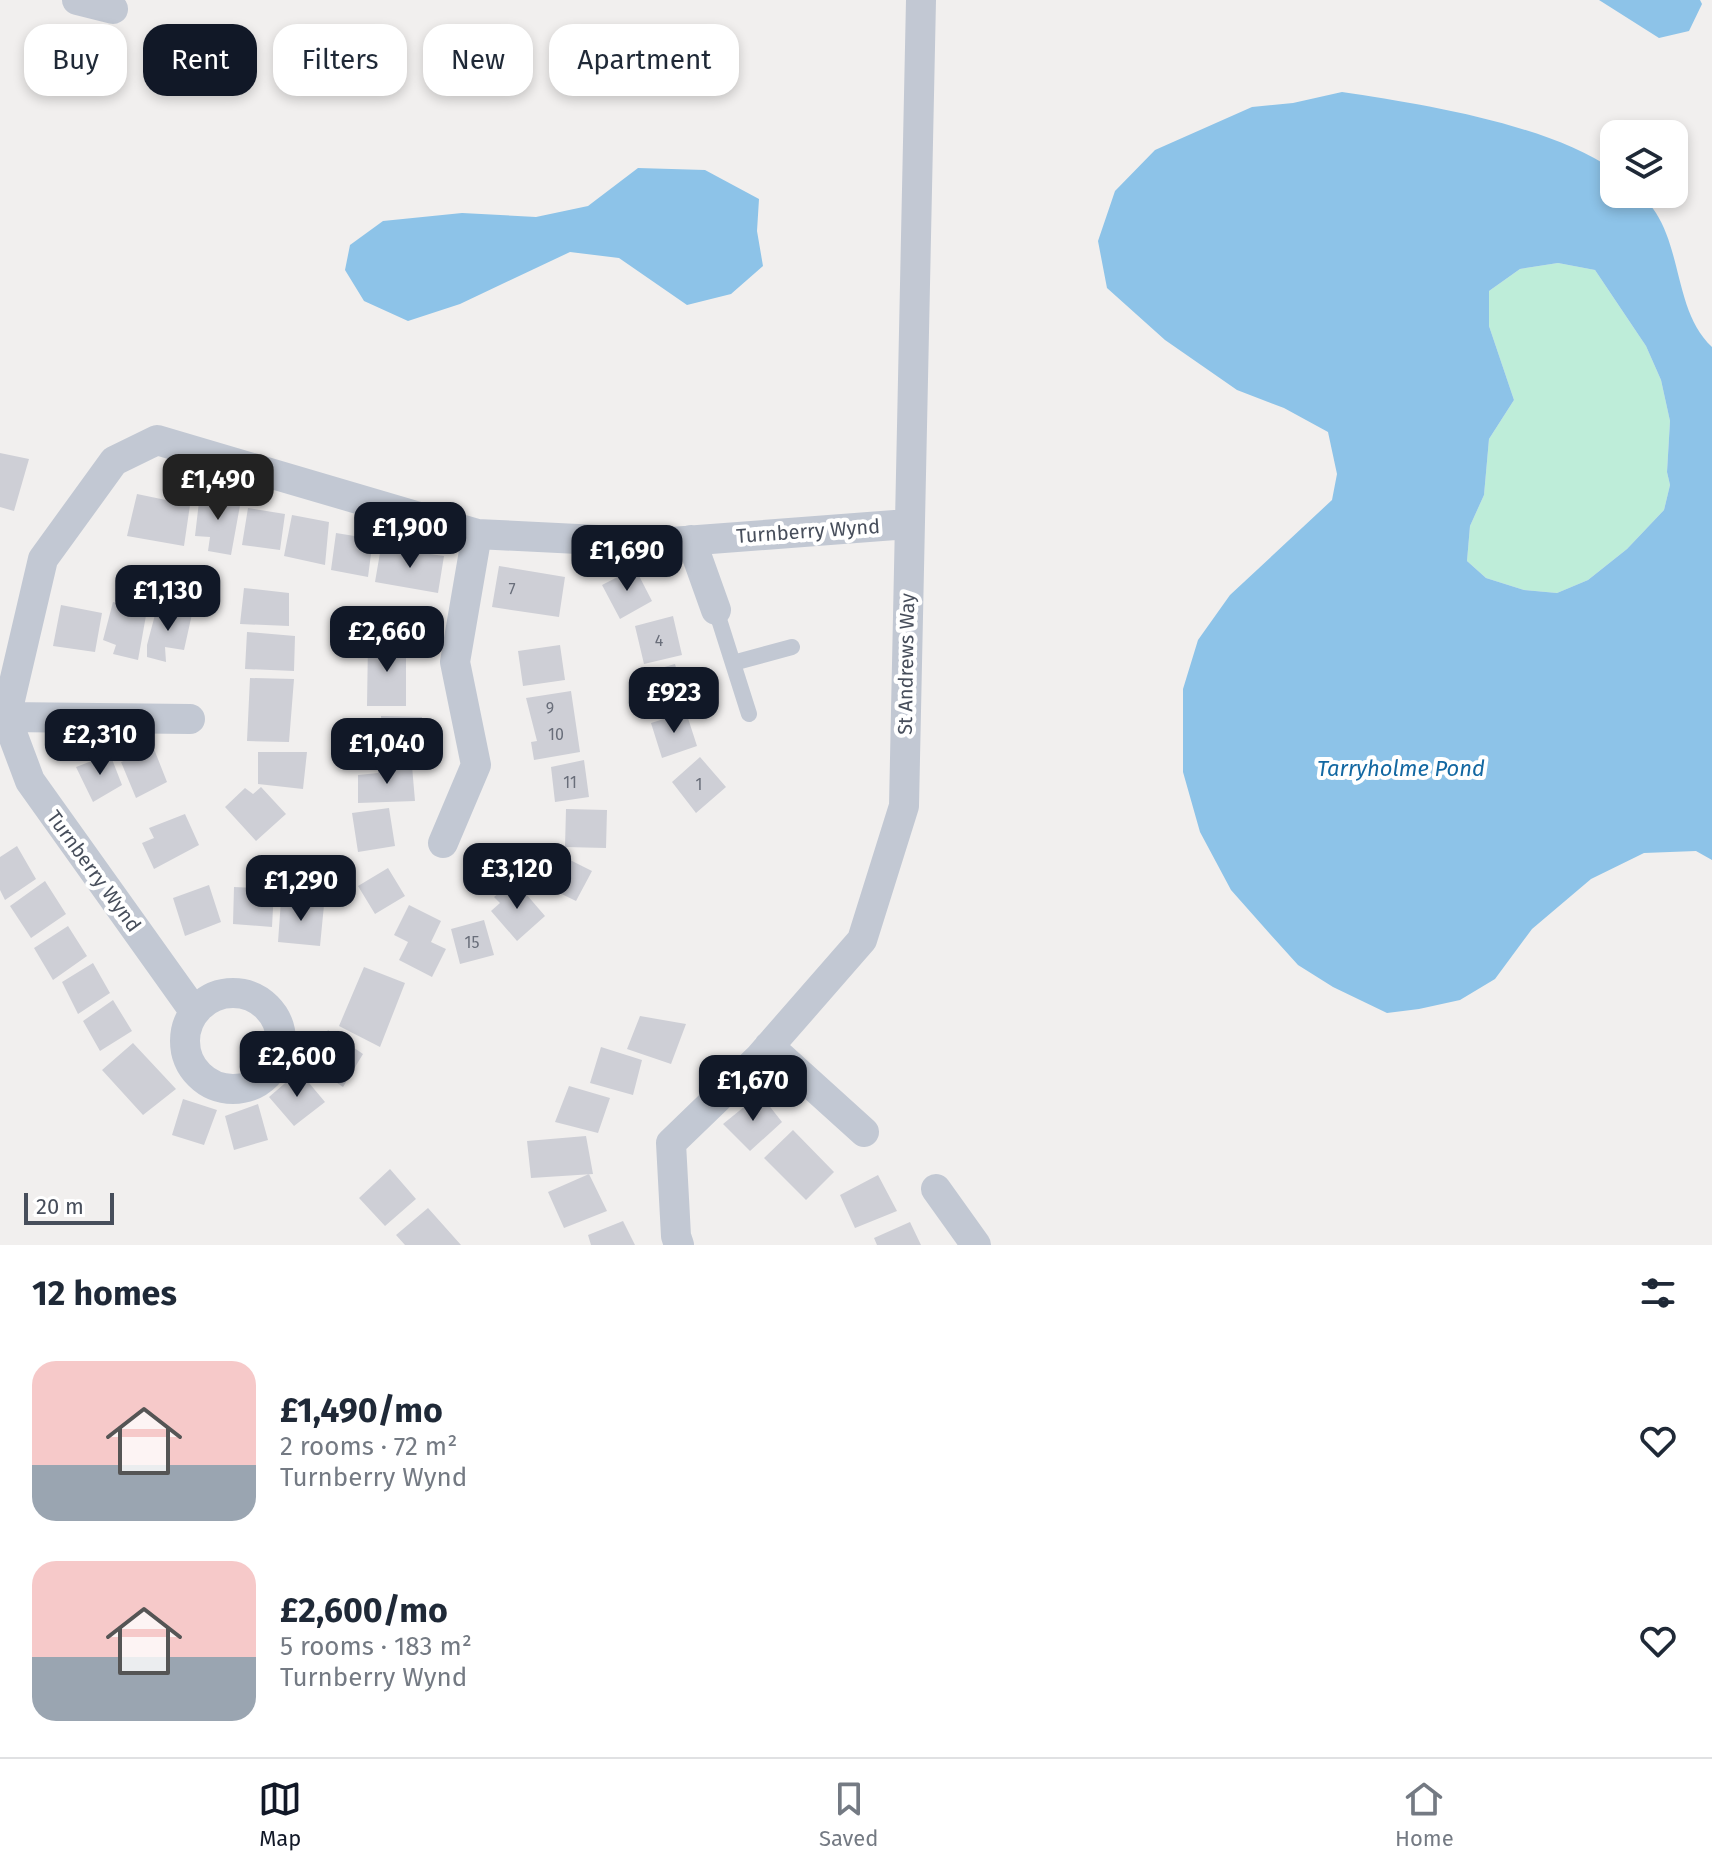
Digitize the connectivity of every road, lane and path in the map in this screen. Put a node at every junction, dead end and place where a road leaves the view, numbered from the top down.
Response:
1 (77, 0) edge
2 (921, 0) edge
3 (113, 9) dead end
4 (908, 524) junction
5 (477, 534) junction
6 (691, 540) junction
7 (716, 610) joint
8 (792, 647) dead end
9 (733, 663) junction
10 (749, 714) dead end
11 (6, 717) junction
12 (190, 719) dead end
13 (443, 843) dead end
14 (194, 1011) dead end
15 (769, 1046) junction
16 (864, 1132) dead end
17 (936, 1189) dead end
18 (679, 1245) edge
19 (976, 1245) edge

1 - 3 street
2 - 4 street, St Andrews Way
4 - 6 street, Turnberry Wynd
4 - 15 street, St Andrews Way
5 - 6 street, Turnberry Wynd
5 - 11 street, Turnberry Wynd
5 - 13 street
6 - 7 street
7 - 9 lane
8 - 9 lane
9 - 10 lane
11 - 12 street
11 - 14 street, Turnberry Wynd
15 - 16 street
15 - 18 street, St Andrews Way
17 - 19 street

